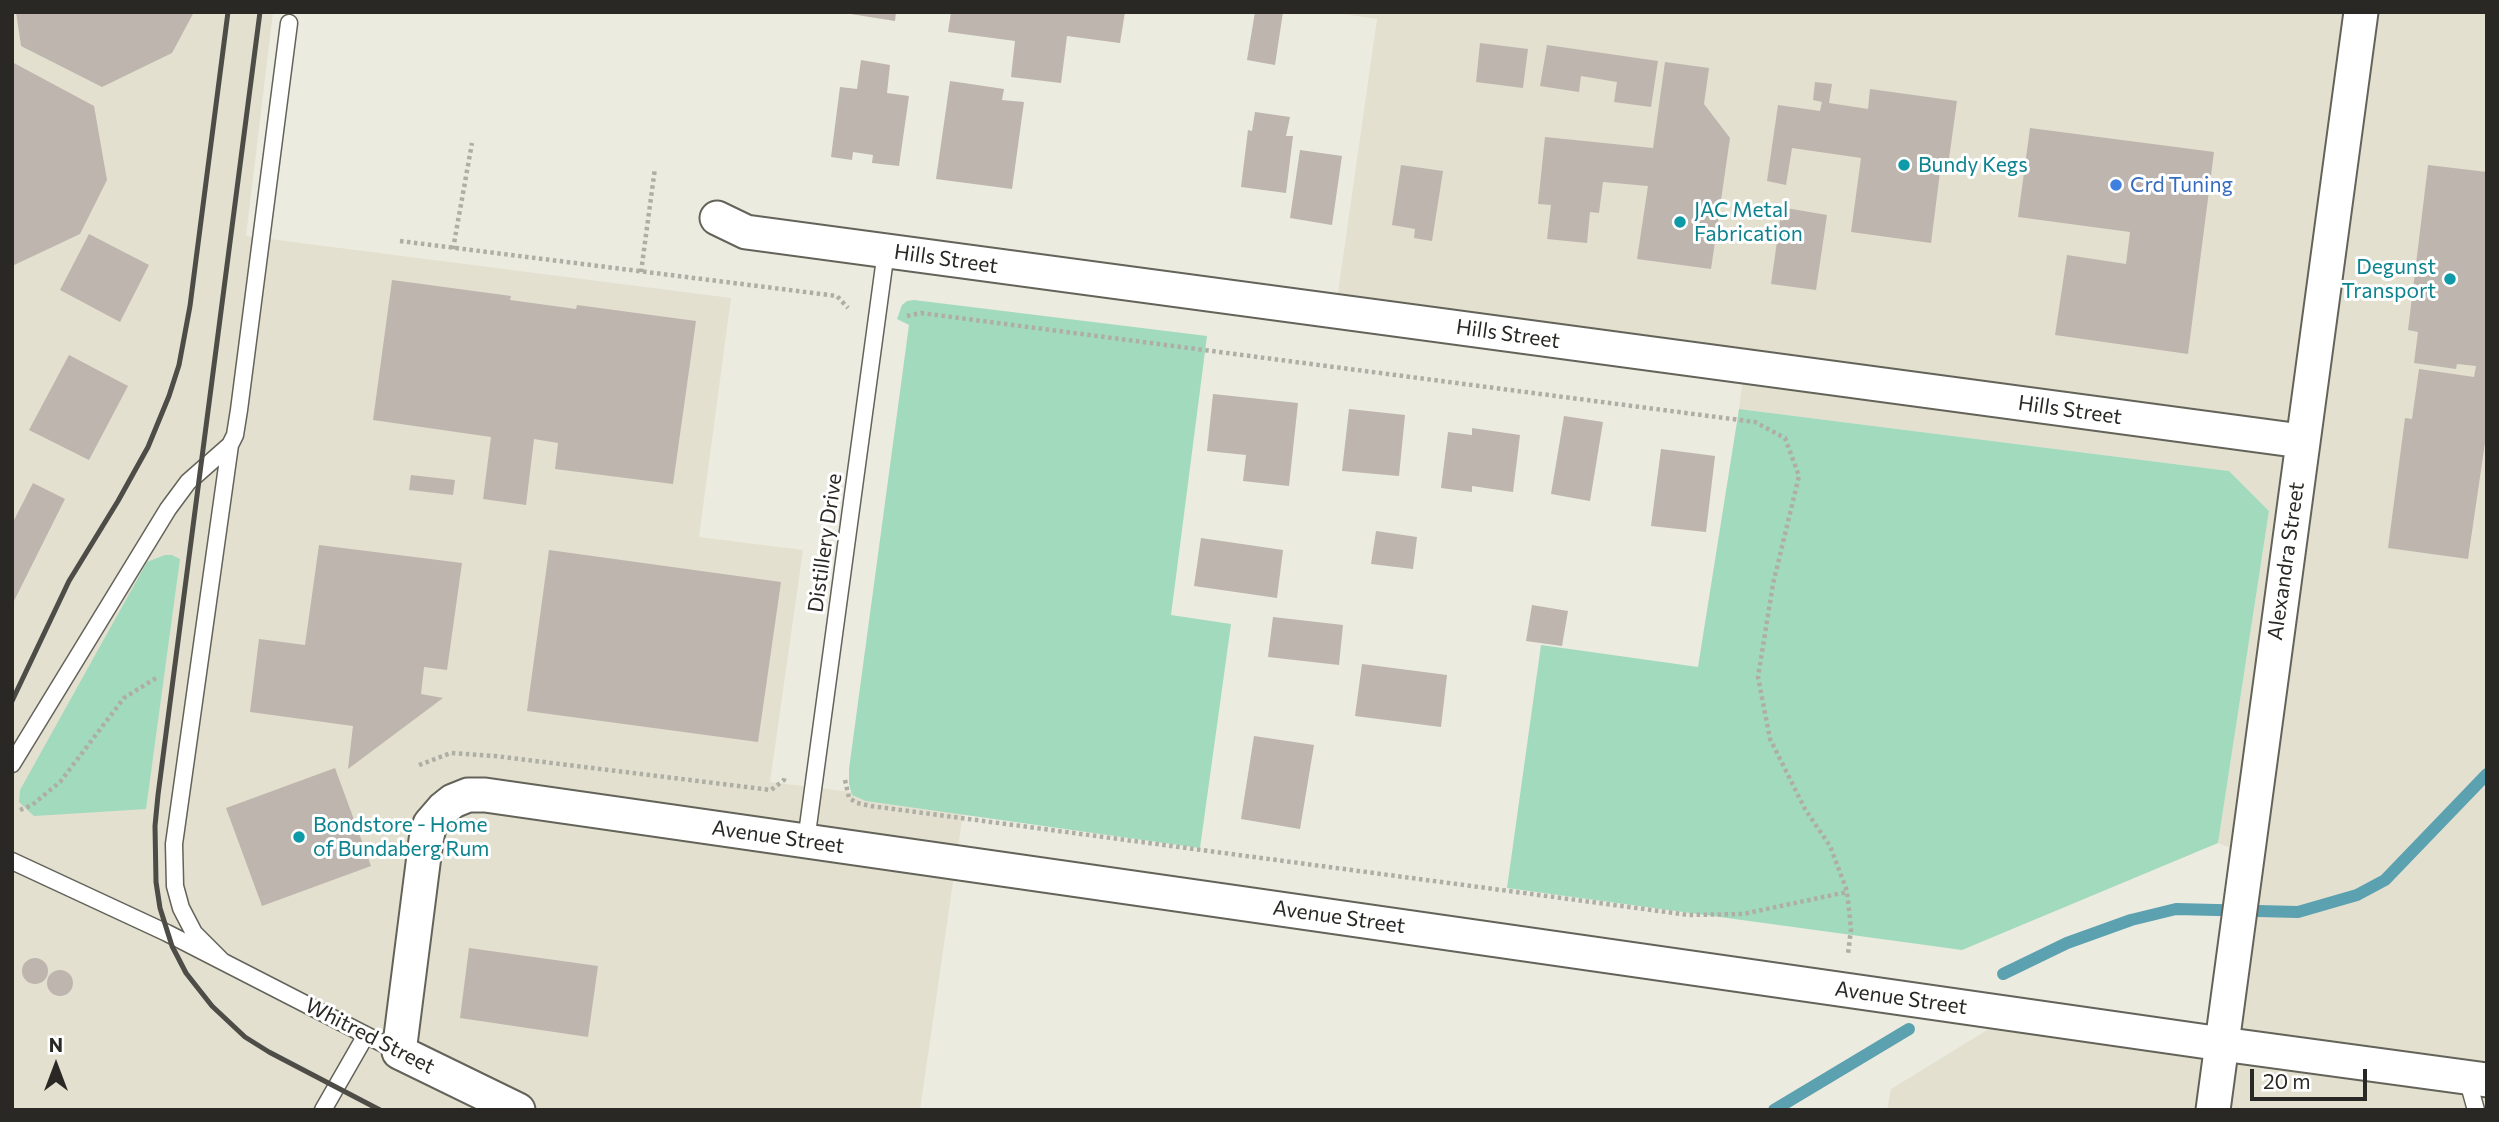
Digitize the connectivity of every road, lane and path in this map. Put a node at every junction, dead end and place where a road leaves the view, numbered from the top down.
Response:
1 (2361, 12) edge
2 (289, 23) dead end
3 (472, 143) dead end
4 (655, 167) dead end
5 (717, 219) dead end
6 (400, 241) dead end
7 (453, 248) junction
8 (886, 250) junction
9 (641, 272) junction
10 (875, 325) junction
11 (2301, 441) junction
12 (230, 444) junction
13 (156, 678) dead end
14 (818, 748) junction
15 (12, 764) edge
16 (419, 765) dead end
17 (20, 810) dead end
18 (806, 841) junction
19 (12, 861) edge
20 (1847, 891) junction
21 (222, 961) junction
22 (1844, 989) junction
23 (366, 1035) junction
24 (2222, 1044) junction
25 (399, 1052) junction
26 (2477, 1079) edge
27 (323, 1110) edge
28 (518, 1110) edge
29 (2213, 1110) edge
30 (2476, 1110) edge

1 - 11 street, Alexandra Street
2 - 12 lane
3 - 7 path
4 - 9 path
5 - 8 street, Hills Street
6 - 7 path
7 - 9 path
8 - 10 lane, Distillery Drive
8 - 11 street, Hills Street
9 - 10 path
10 - 14 lane, Distillery Drive
10 - 20 path
11 - 24 street, Alexandra Street
12 - 15 lane
12 - 21 lane
13 - 17 path
14 - 16 path
14 - 18 lane, Distillery Drive
14 - 20 path
18 - 22 street, Avenue Street
18 - 25 street, Avenue Street
19 - 21 lane, Whitred Street
20 - 22 path
21 - 23 lane, Whitred Street
22 - 24 street, Avenue Street
23 - 25 lane, Whitred Street
23 - 27 lane
24 - 26 street, Avenue Street
24 - 29 street, Alexandra Street
25 - 28 street, Whitred Street
26 - 30 lane

